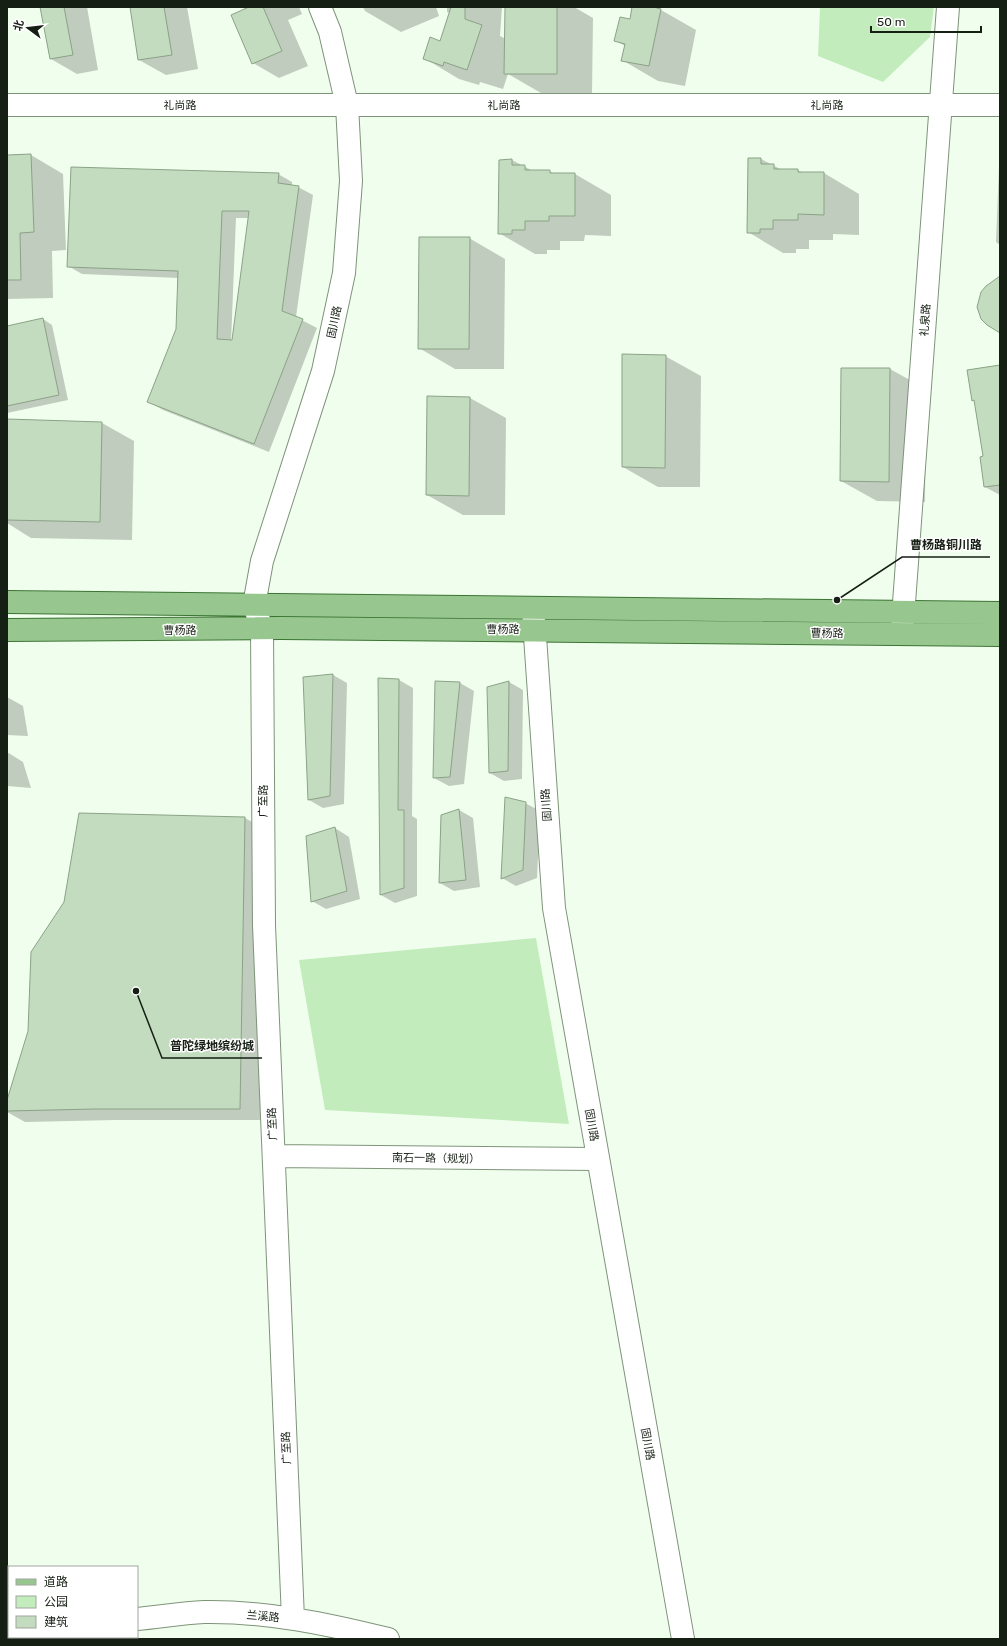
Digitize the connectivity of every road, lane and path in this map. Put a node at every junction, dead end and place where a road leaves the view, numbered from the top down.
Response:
1 (320, 7) edge
2 (948, 7) edge
3 (941, 104) junction
4 (1000, 104) edge
5 (7, 105) edge
6 (347, 105) junction
7 (7, 602) edge
8 (254, 604) junction
9 (533, 608) junction
10 (903, 612) junction
11 (1000, 613) edge
12 (262, 629) junction
13 (7, 630) edge
14 (533, 630) junction
15 (902, 634) junction
16 (1000, 635) edge
17 (274, 1156) junction
18 (598, 1159) junction
19 (138, 1619) edge
20 (293, 1619) junction
21 (388, 1639) edge
22 (683, 1639) edge

1 - 6 street, 固川路
2 - 3 street, 礼泉路
3 - 4 street, 礼尚路
3 - 6 street, 礼尚路
3 - 10 street, 礼泉路
5 - 6 street, 礼尚路
6 - 8 street, 固川路
7 - 8 main road, 曹杨路
8 - 9 main road, 曹杨路
8 - 12 street, 固川路
9 - 10 main road, 曹杨路
9 - 14 street, 固川路
10 - 11 main road, 曹杨路
10 - 15 street, 礼泉路
12 - 13 main road, 曹杨路
12 - 14 main road, 曹杨路
12 - 17 street, 广至路
14 - 15 main road, 曹杨路
14 - 18 street, 固川路
15 - 16 main road, 曹杨路
17 - 18 street, 南石一路（规划）
17 - 20 street, 广至路
18 - 22 street, 固川路
19 - 20 street, 兰溪路
20 - 21 street, 兰溪路

